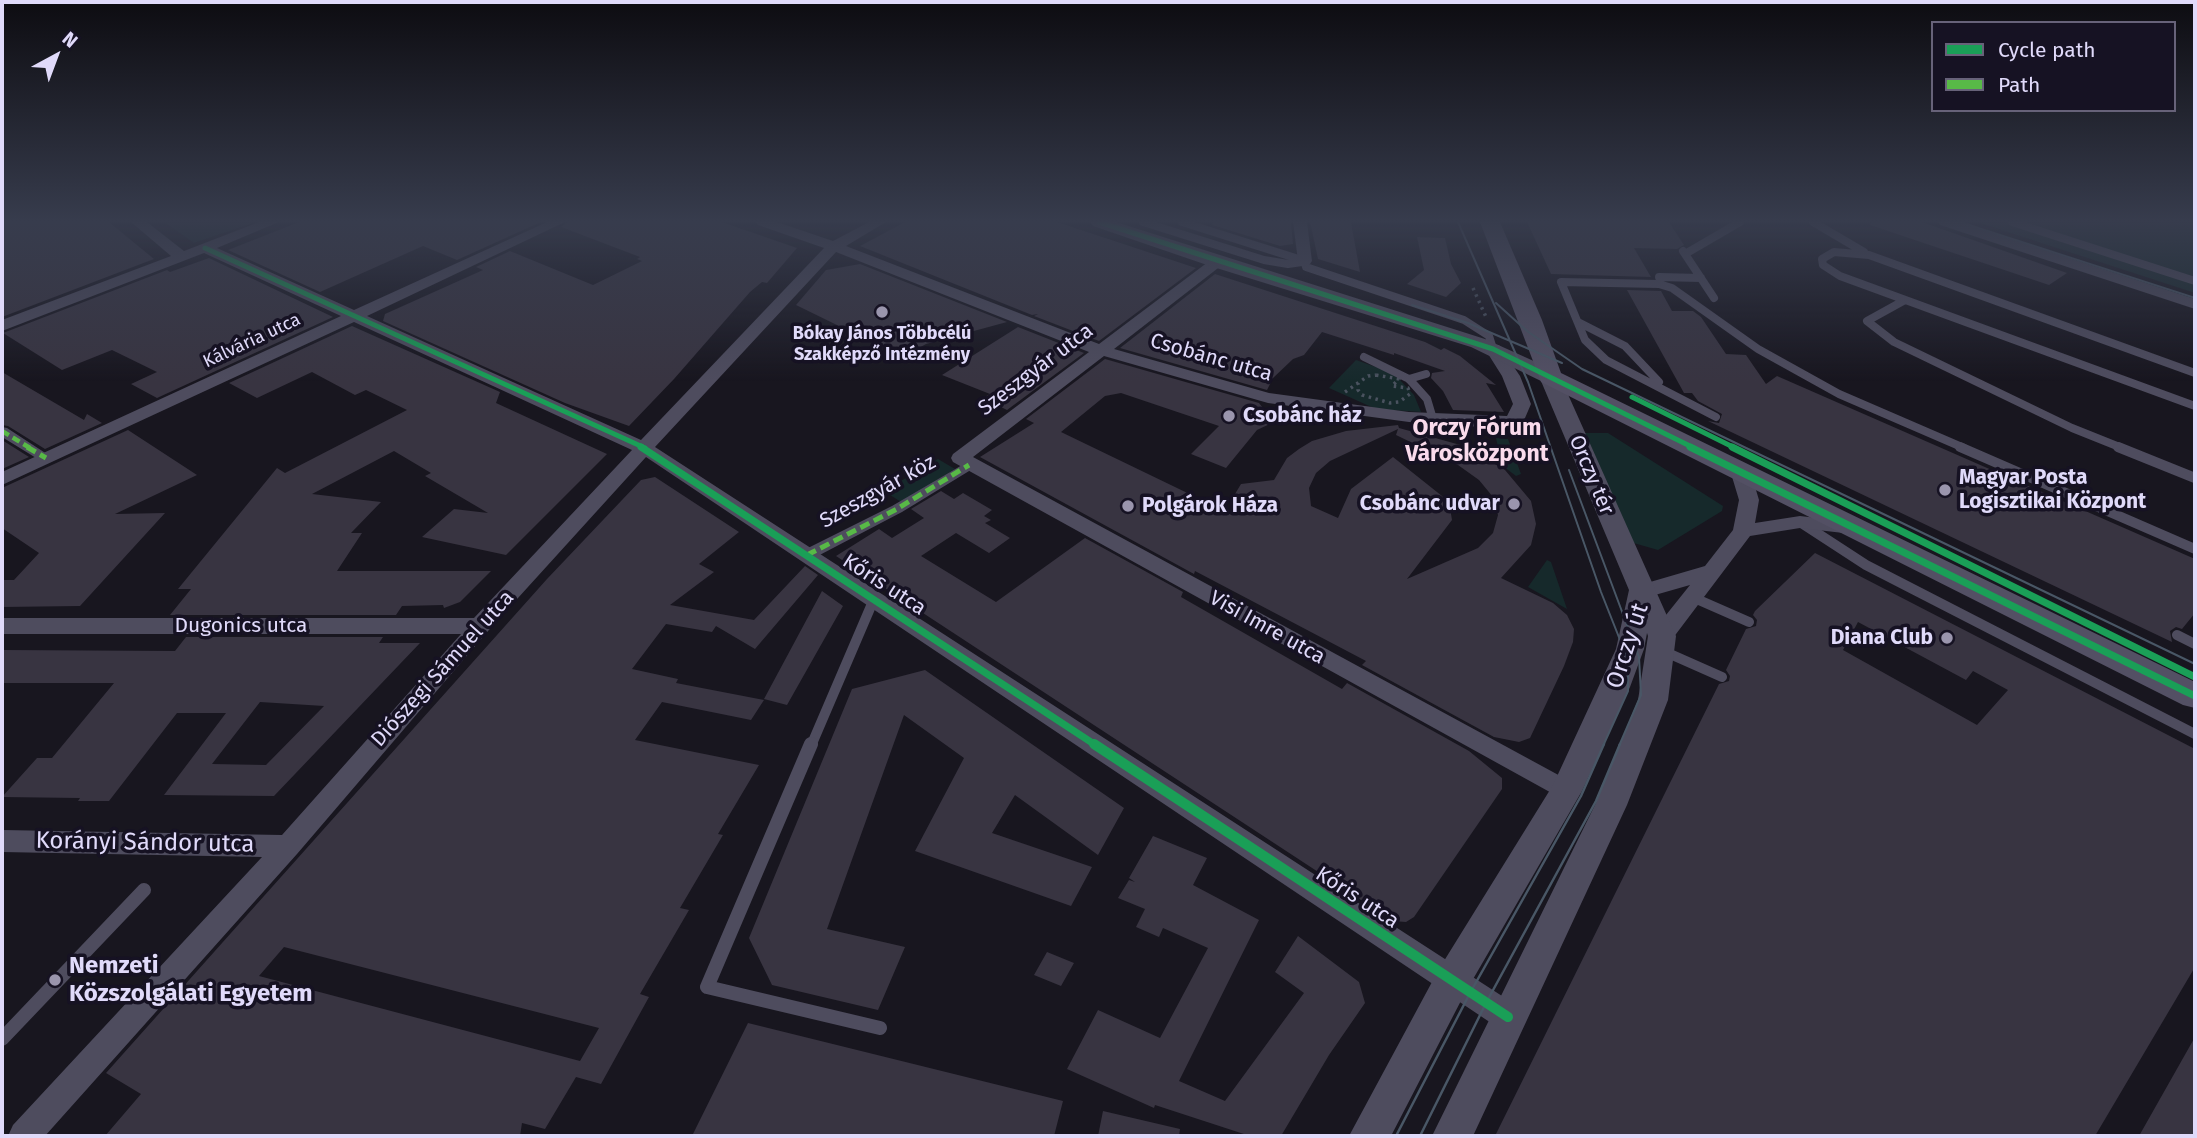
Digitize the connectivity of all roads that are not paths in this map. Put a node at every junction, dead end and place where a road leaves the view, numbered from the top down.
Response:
1 (135, 275) edge
2 (265, 275) edge
3 (442, 275) edge
4 (807, 275) edge
5 (908, 275) edge
6 (1200, 275) edge
7 (1259, 275) edge
8 (1330, 275) edge
9 (1512, 275) edge
10 (1699, 275) edge
11 (1839, 275) edge
12 (1925, 275) edge
13 (2107, 275) edge
14 (2177, 275) edge
15 (1659, 277) dead end
16 (1701, 278) junction
17 (2195, 281) edge
18 (1714, 298) dead end
19 (1905, 300) junction
20 (2195, 304) edge
21 (354, 315) junction
22 (1531, 320) junction
23 (1578, 322) junction
24 (2, 326) edge
25 (1493, 349) junction
26 (1100, 350) junction
27 (1364, 357) dead end
28 (2195, 373) edge
29 (1426, 374) dead end
30 (1550, 377) junction
31 (1409, 379) junction
32 (1659, 382) dead end
33 (1607, 405) junction
34 (2195, 406) edge
35 (1716, 416) dead end
36 (1433, 419) junction
37 (2, 431) edge
38 (644, 448) junction
39 (46, 458) junction
40 (969, 465) junction
41 (1740, 470) junction
42 (2195, 478) edge
43 (2, 479) edge
44 (1800, 522) junction
45 (1858, 529) junction
46 (1743, 531) junction
47 (2195, 549) edge
48 (807, 555) junction
49 (1709, 572) junction
50 (1642, 592) junction
51 (1692, 597) junction
52 (874, 599) junction
53 (1749, 622) dead end
54 (2, 626) edge
55 (480, 626) junction
56 (2177, 635) dead end
57 (1661, 643) junction
58 (2195, 644) edge
59 (1722, 677) dead end
60 (2195, 696) edge
61 (2195, 734) edge
62 (1566, 792) junction
63 (2, 841) edge
64 (288, 846) junction
65 (144, 890) dead end
66 (1452, 981) junction
67 (1508, 1017) junction
68 (880, 1028) dead end
69 (2, 1039) edge
70 (24, 1136) edge
71 (1369, 1136) edge
72 (1452, 1136) edge

1 - 24 street
2 - 21 street, Kőris utca
3 - 21 street, Kálvária utca
4 - 38 street, Diószegi Sámuel utca
5 - 26 street, Csobánc utca
6 - 26 street, Szeszgyár utca
7 - 25 street
8 - 25 lane
9 - 22 main road
10 - 16 lane
11 - 19 lane
12 - 28 lane
13 - 20 street
14 - 17 lane
15 - 16 lane
16 - 18 lane
19 - 34 lane
19 - 42 lane
21 - 38 street, Kőris utca
21 - 39 street, Kálvária utca
22 - 30 main road
22 - 33 main road
23 - 32 lane
23 - 35 lane
23 - 47 lane
25 - 30 street
25 - 36 street, Csobánc utca
26 - 36 street, Csobánc utca
26 - 40 street, Szeszgyár utca
27 - 31 lane
29 - 31 lane
30 - 33 main road
30 - 50 street, Orczy tér
31 - 36 lane
33 - 41 main road
37 - 39 street
38 - 48 street, Kőris utca
38 - 55 street, Diószegi Sámuel utca
39 - 43 street, Kálvária utca
40 - 48 street, Szeszgyár köz
40 - 62 street, Visi Imre utca
41 - 45 main road
41 - 46 street
44 - 45 street
44 - 46 street
44 - 61 lane
45 - 60 main road
46 - 49 street
48 - 52 street, Kőris utca
49 - 50 street
49 - 51 street
50 - 51 street
50 - 57 street, Orczy út
50 - 62 street, Orczy út
51 - 53 lane
51 - 57 street
52 - 66 street, Kőris utca
52 - 68 lane
54 - 55 street, Dugonics utca
55 - 64 street, Diószegi Sámuel utca
56 - 58 lane
57 - 59 lane
57 - 67 street, Orczy út
62 - 66 street, Orczy út
63 - 64 street, Korányi Sándor utca
64 - 70 street, Diószegi Sámuel utca
65 - 69 lane
66 - 67 street, Kőris utca
66 - 71 street, Orczy út
67 - 72 street, Orczy út

